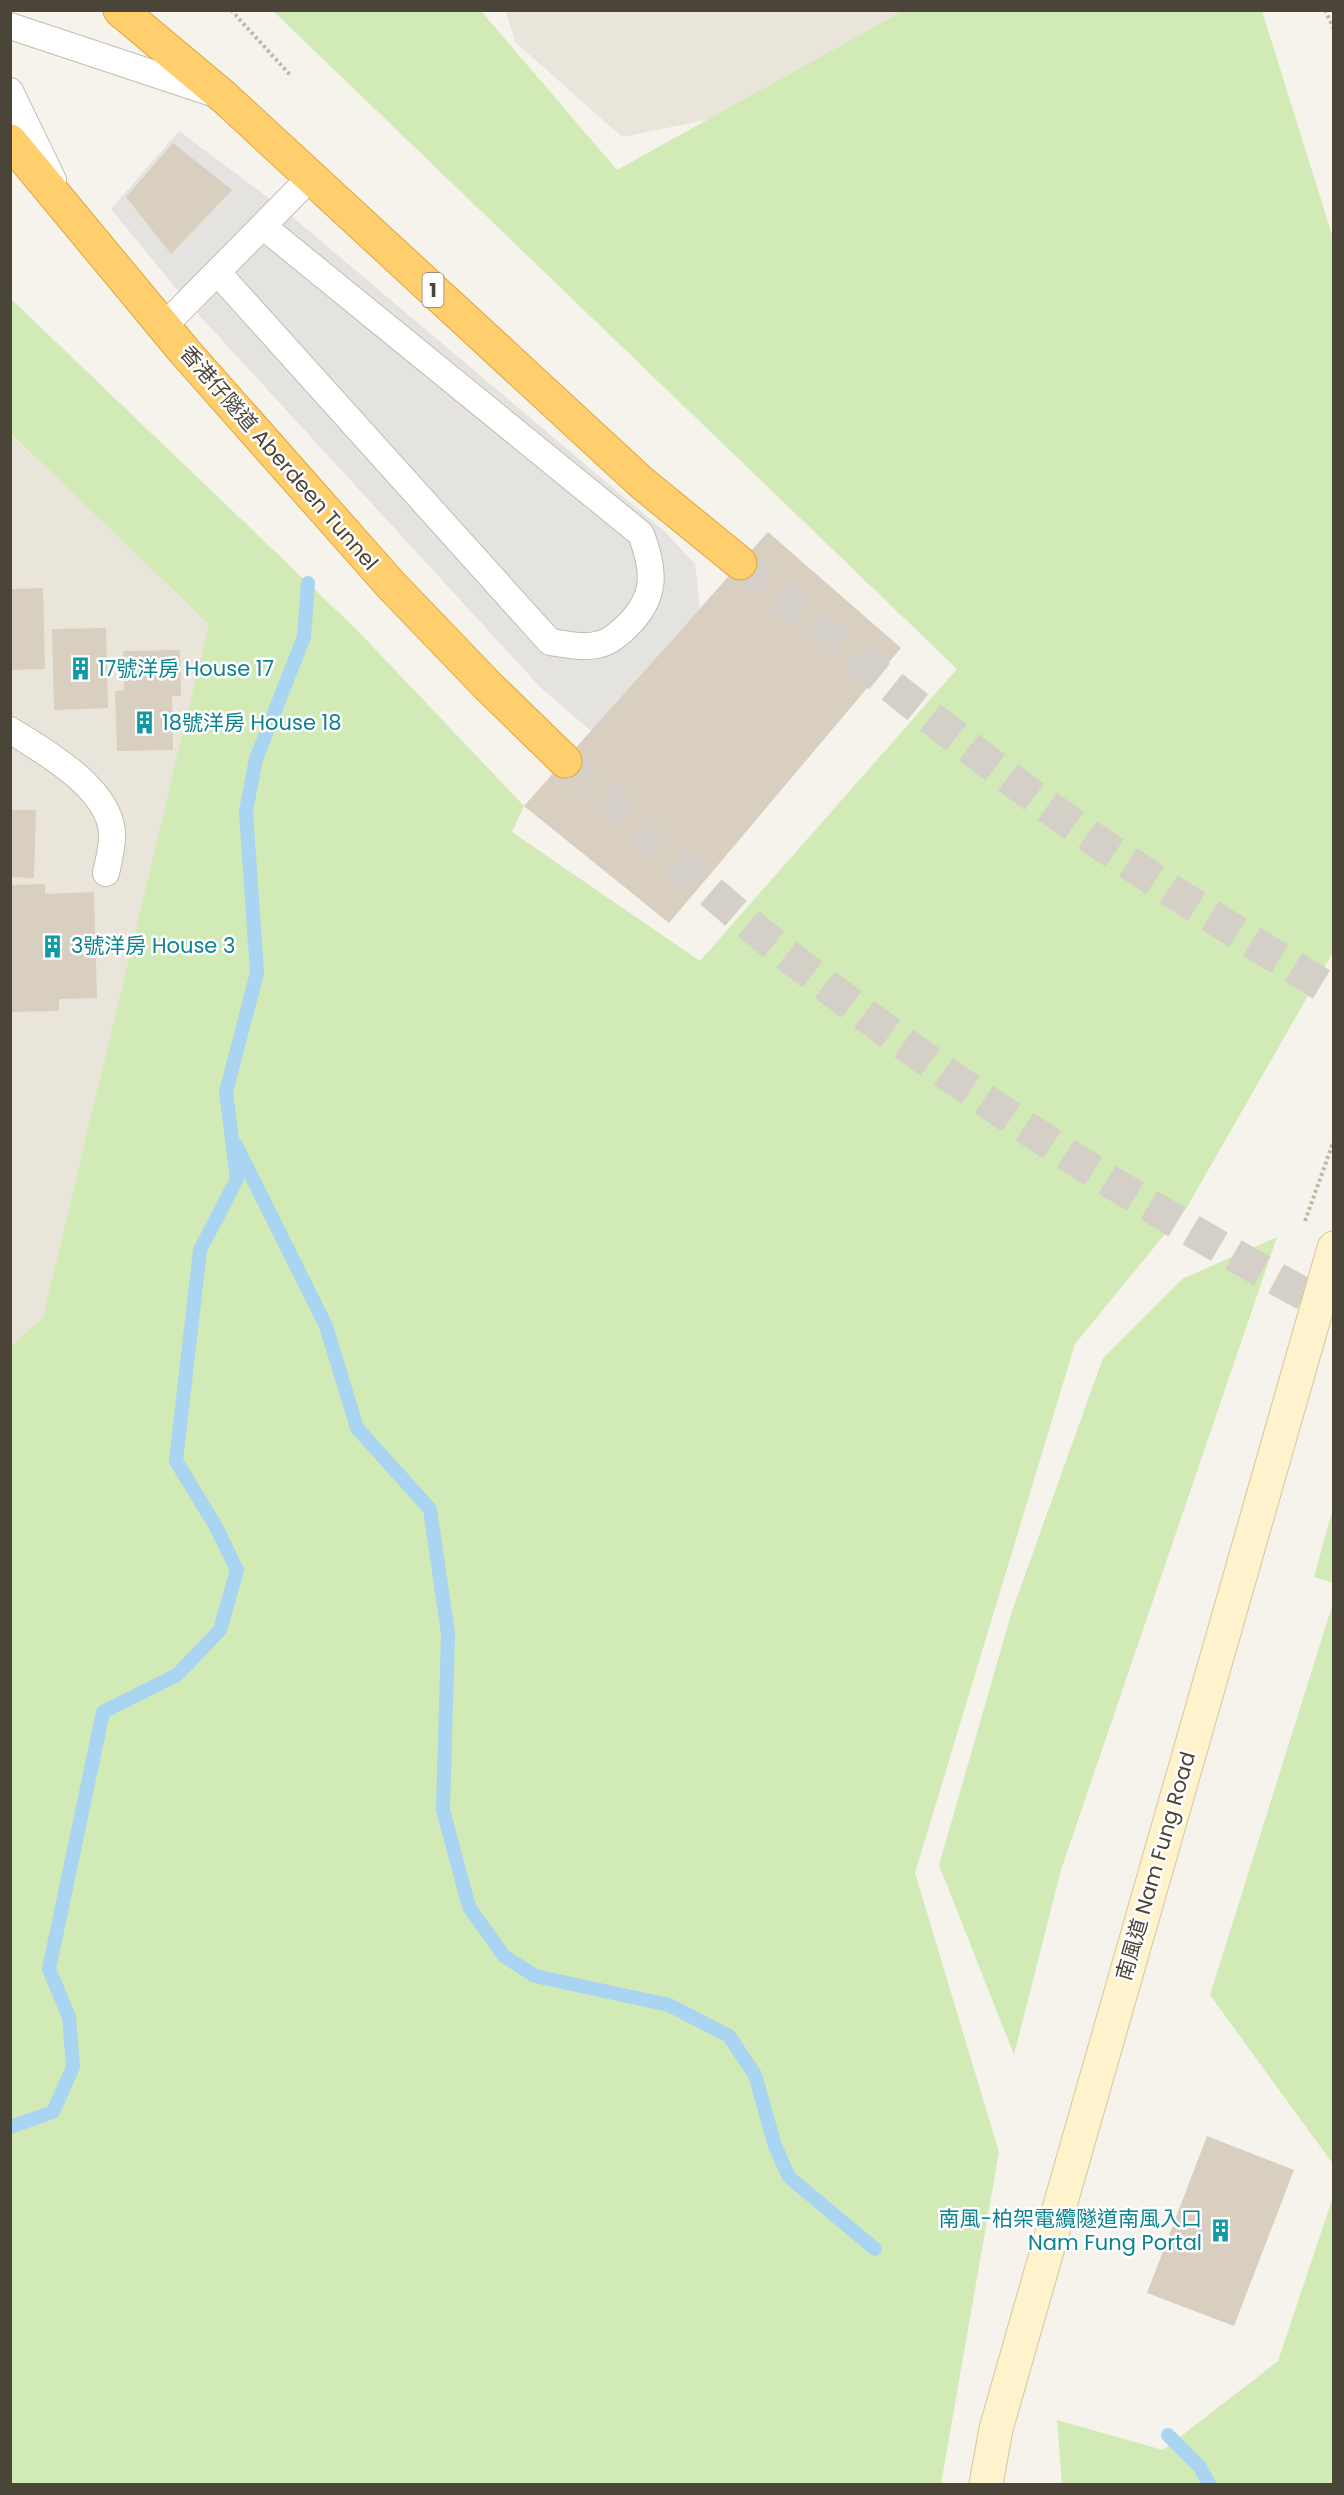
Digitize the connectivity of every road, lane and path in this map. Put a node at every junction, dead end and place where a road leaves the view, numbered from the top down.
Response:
1 (120, 10) edge
2 (231, 10) edge
3 (1325, 10) edge
4 (10, 26) edge
5 (1334, 29) edge
6 (291, 76) dead end
7 (10, 91) edge
8 (224, 97) junction
9 (10, 141) edge
10 (311, 177) junction
11 (72, 218) junction
12 (264, 226) junction
13 (218, 273) junction
14 (164, 326) junction
15 (740, 562) tunnel mouth
16 (10, 730) edge
17 (565, 760) tunnel mouth
18 (106, 873) dead end
19 (1334, 1248) edge
20 (986, 2484) edge

1 - 8 highway, 1
2 - 6 path
3 - 5 path
4 - 8 lane
7 - 11 lane
8 - 10 highway, 1
9 - 11 highway, 香港仔隧道 Aberdeen Tunnel
10 - 12 lane
10 - 15 highway, 1
11 - 14 highway, 香港仔隧道 Aberdeen Tunnel
12 - 13 lane
12 - 13 lane
13 - 14 lane
14 - 17 highway, 香港仔隧道 Aberdeen Tunnel
16 - 18 lane
19 - 20 main road, 南風道 Nam Fung Road

